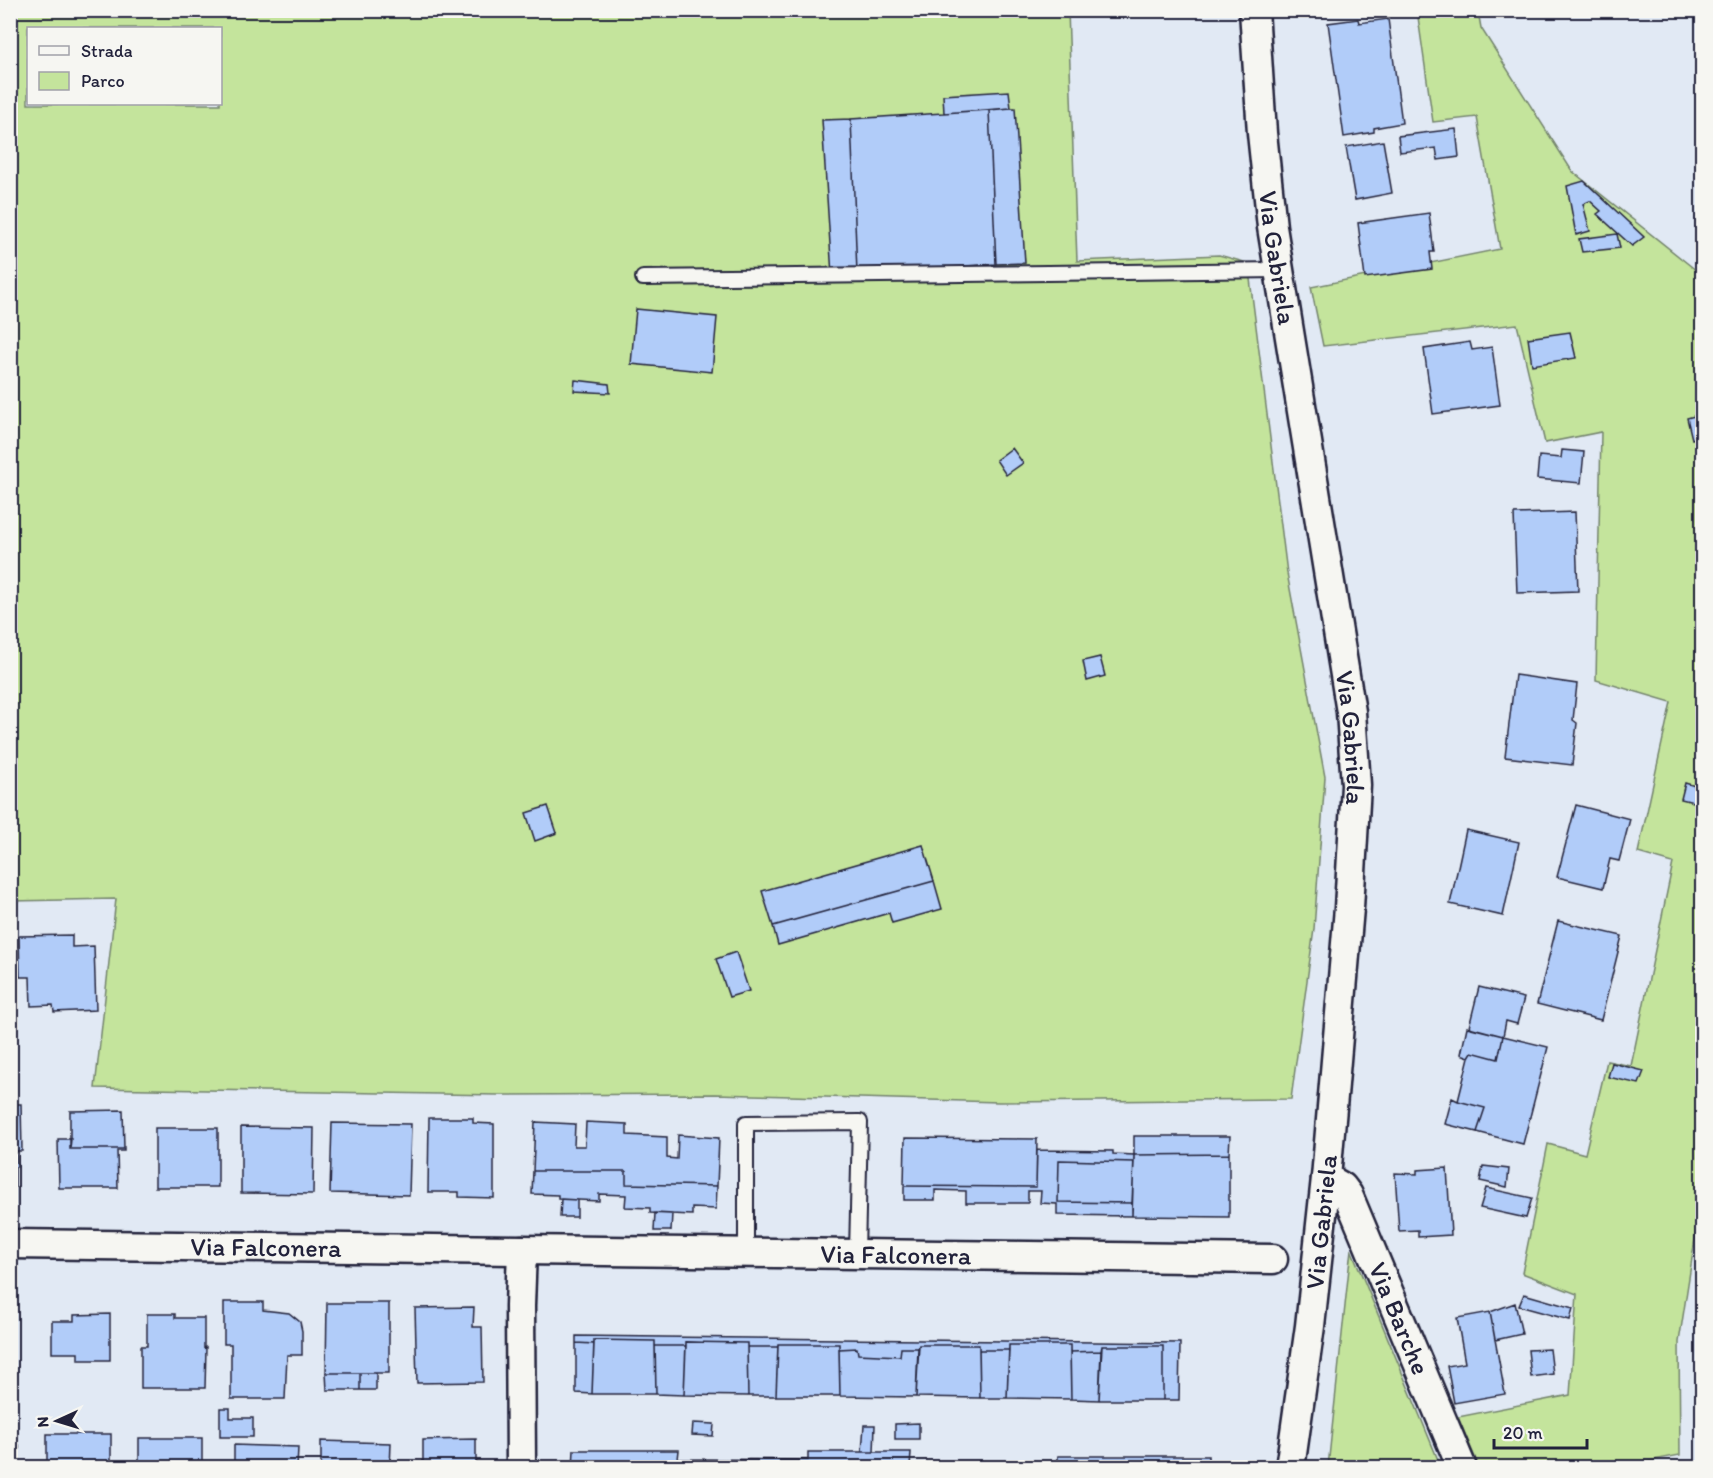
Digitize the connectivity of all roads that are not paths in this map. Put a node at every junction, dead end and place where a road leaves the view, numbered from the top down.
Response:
1 (1254, 10) edge
2 (1279, 270) junction
3 (643, 278) dead end
4 (1326, 1178) junction
5 (10, 1244) edge
6 (522, 1250) junction
7 (746, 1252) junction
8 (857, 1253) junction
9 (1273, 1259) dead end
10 (521, 1467) edge
11 (1290, 1467) edge
12 (1462, 1467) edge

1 - 2 street, Via Gabriela
2 - 3 lane
2 - 4 street, Via Gabriela
4 - 11 street, Via Gabriela
4 - 12 street, Via Barche
5 - 6 street, Via Falconera
6 - 7 street, Via Falconera
6 - 10 street
7 - 8 street, Via Falconera
7 - 8 lane
8 - 9 street, Via Falconera

